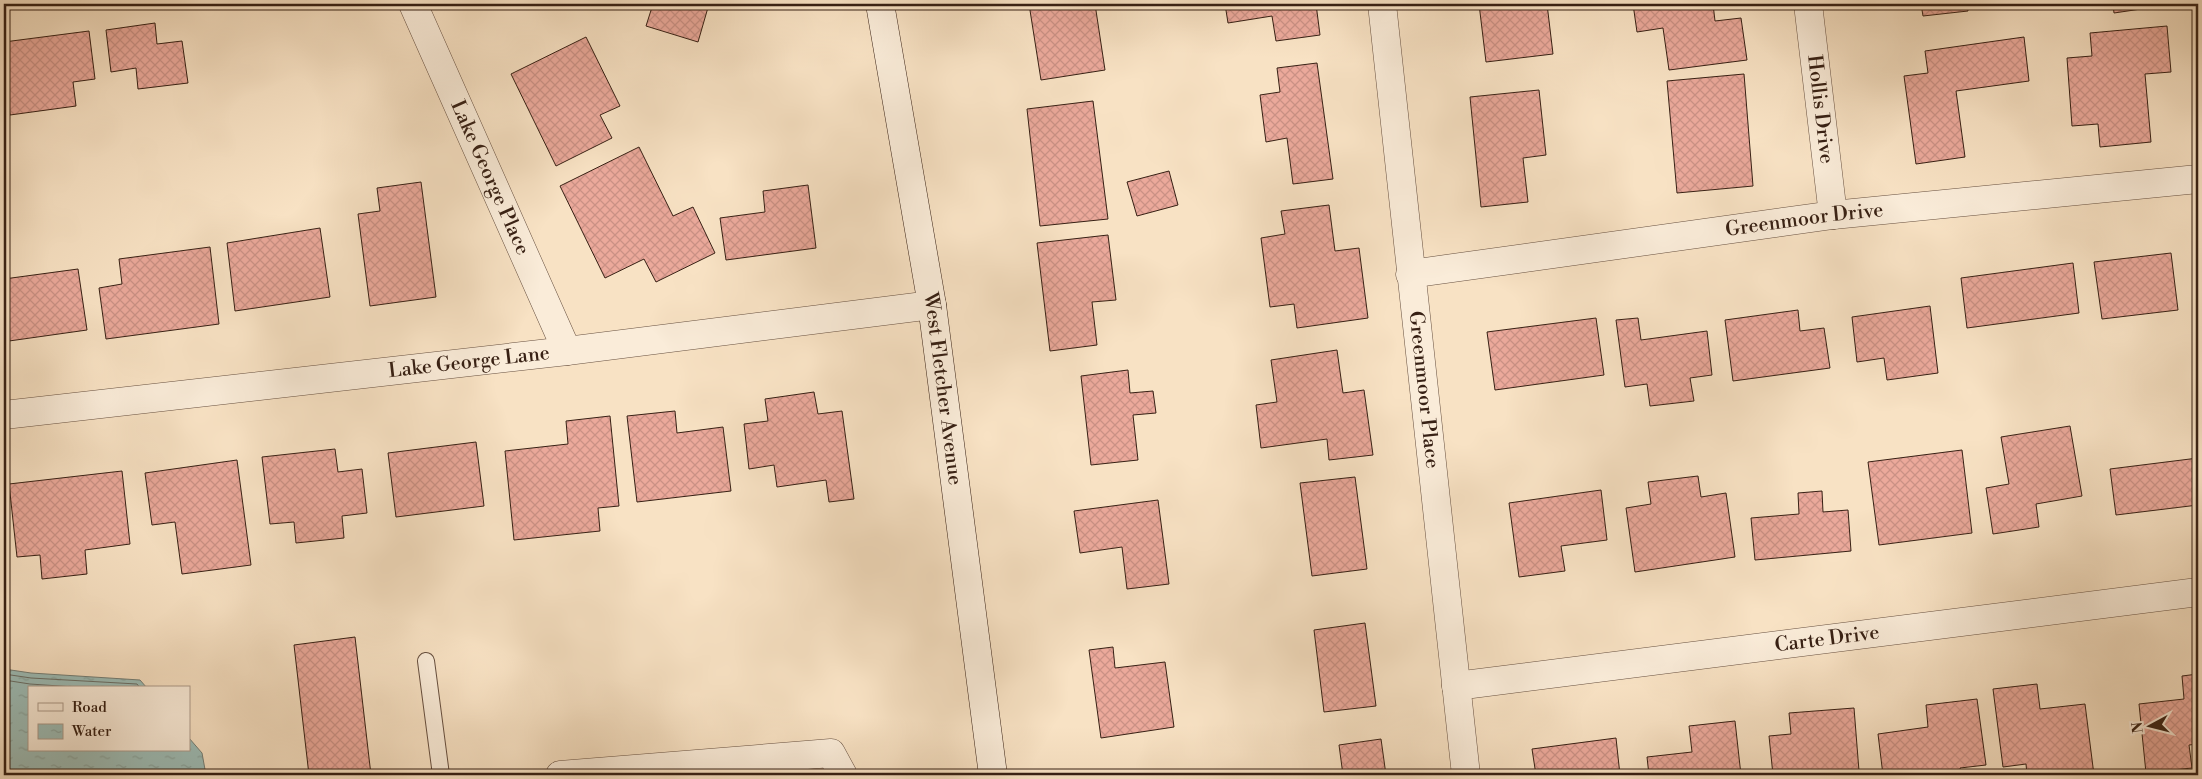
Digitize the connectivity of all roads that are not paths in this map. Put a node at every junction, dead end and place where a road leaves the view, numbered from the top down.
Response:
1 (413, 4) edge
2 (880, 4) edge
3 (1382, 4) edge
4 (1808, 4) edge
5 (2198, 179) edge
6 (1832, 215) junction
7 (1410, 274) junction
8 (932, 305) junction
9 (567, 351) junction
10 (4, 415) edge
11 (2198, 592) edge
12 (426, 661) dead end
13 (1456, 686) junction
14 (441, 775) edge
15 (560, 775) edge
16 (843, 775) edge
17 (993, 775) edge
18 (1466, 775) edge

1 - 9 street, Lake George Place
2 - 8 street, West Fletcher Avenue
3 - 7 street, Greenmoor Place
4 - 6 street, Hollis Drive
5 - 6 street, Greenmoor Drive
6 - 7 street, Greenmoor Drive
7 - 13 street, Greenmoor Place
8 - 9 street, Lake George Lane
8 - 17 street, West Fletcher Avenue
9 - 10 street, Lake George Lane
11 - 13 street, Carte Drive
12 - 14 lane
13 - 18 street, Greenmoor Place
15 - 16 street

